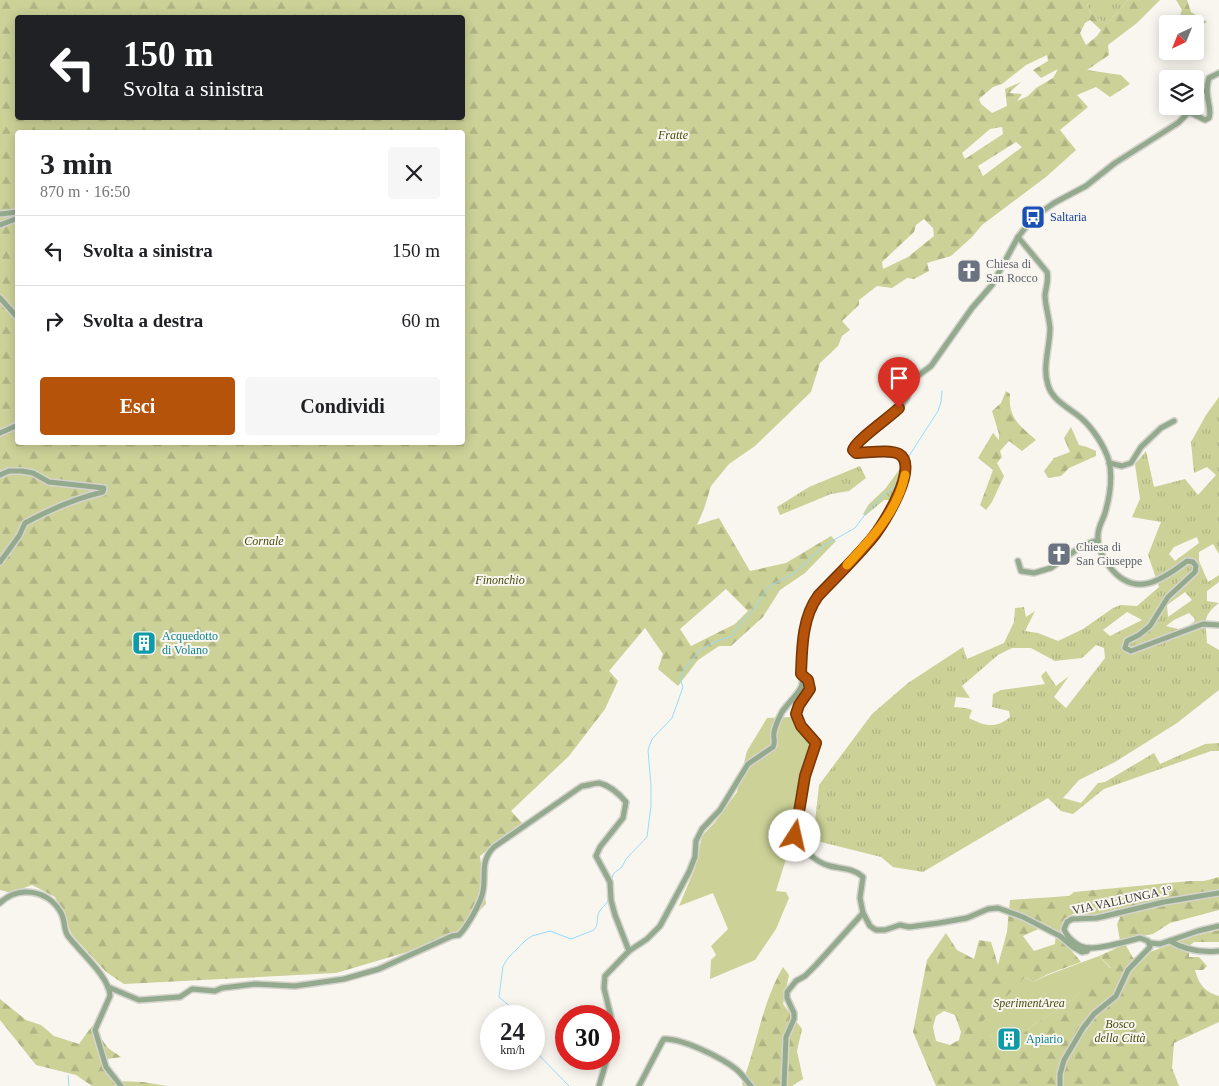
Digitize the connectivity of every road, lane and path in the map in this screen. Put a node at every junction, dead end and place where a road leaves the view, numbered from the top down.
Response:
1 (1216, 74) edge
2 (1206, 90) joint
3 (1186, 115) edge
4 (1195, 115) edge
5 (15, 212) edge
6 (0, 214) edge
7 (15, 219) edge
8 (0, 225) edge
9 (1016, 239) junction
10 (0, 298) edge
11 (15, 315) edge
12 (1174, 420) dead end
13 (15, 427) edge
14 (0, 433) edge
15 (1109, 463) junction
16 (0, 474) edge
17 (1098, 540) junction
18 (1018, 561) dead end
19 (0, 562) edge
20 (1219, 625) edge
21 (801, 674) junction
22 (1219, 893) edge
23 (0, 903) edge
24 (863, 913) junction
25 (1219, 926) edge
26 (1170, 941) junction
27 (1150, 943) junction
28 (1089, 948) junction
29 (629, 951) junction
30 (1219, 951) edge
31 (108, 987) junction
32 (608, 1005) edge
33 (604, 1070) edge
34 (121, 1086) edge
35 (599, 1086) edge
36 (639, 1086) edge
37 (752, 1086) edge
38 (784, 1086) edge
39 (1060, 1086) edge

1 - 2 street
2 - 4 street
3 - 9 street
5 - 6 street
7 - 8 street
9 - 15 street
9 - 21 street
10 - 11 street
12 - 15 street
13 - 14 street
15 - 17 street
16 - 19 street
17 - 18 street
17 - 20 street
21 - 24 street
21 - 29 street
22 - 28 street, VIA VALLUNGA 1°
23 - 31 street
24 - 28 street
24 - 38 street
25 - 26 street
26 - 27 street
26 - 30 street
27 - 28 street
27 - 39 street
29 - 31 street
29 - 32 street
31 - 34 street
33 - 35 street
36 - 37 street

